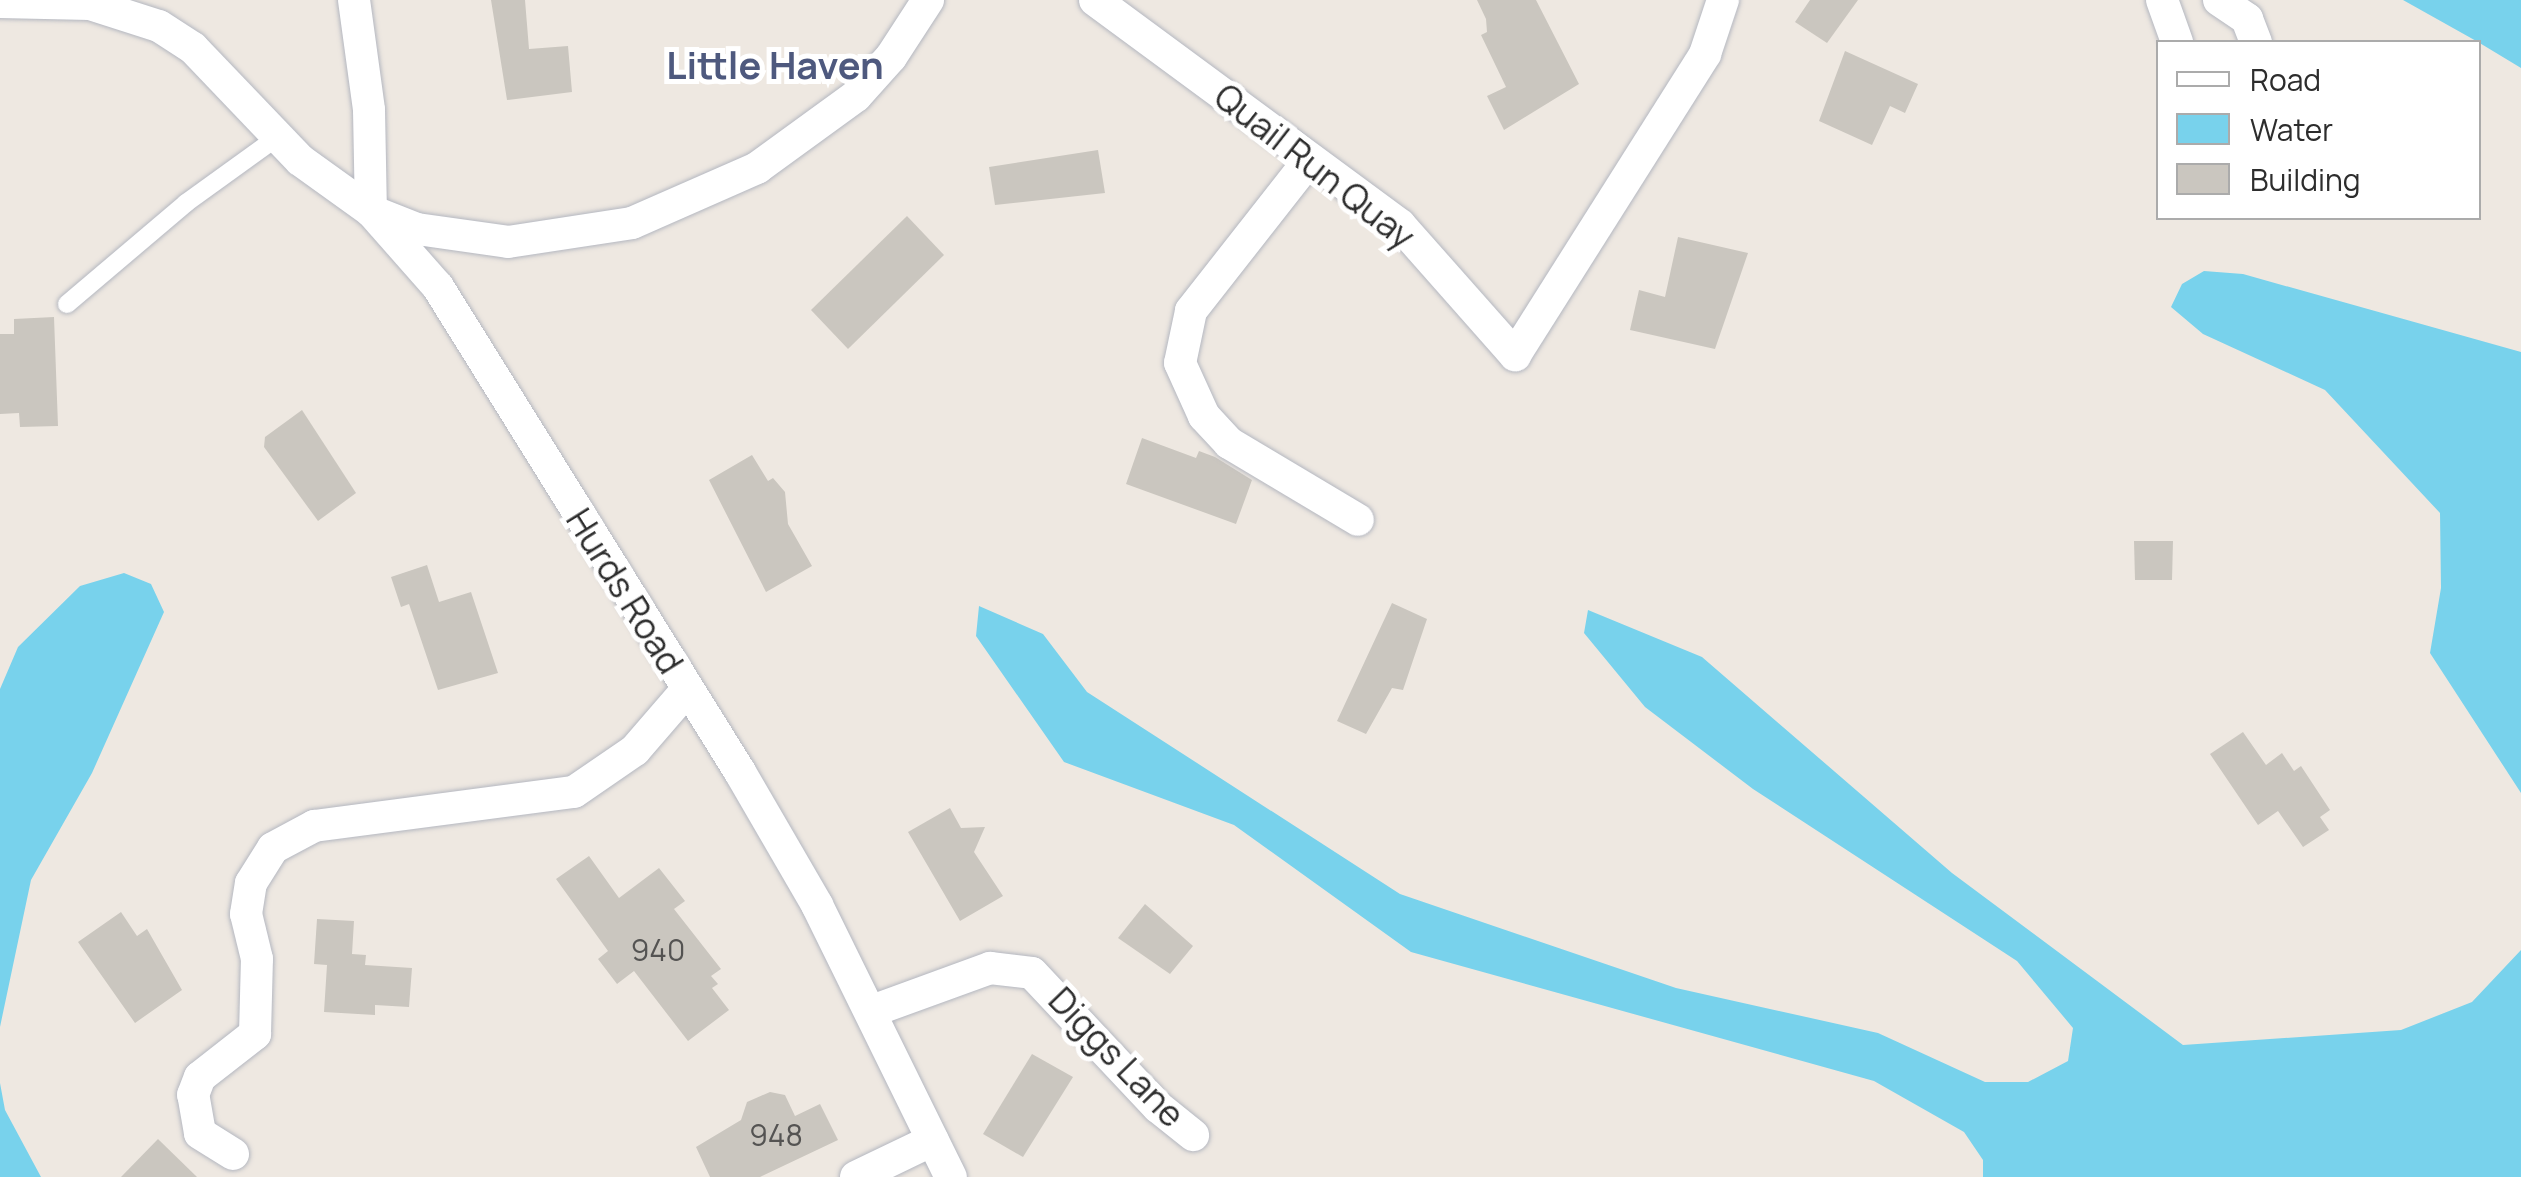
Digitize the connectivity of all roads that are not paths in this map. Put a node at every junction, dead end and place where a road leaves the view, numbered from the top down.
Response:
1 (354, 0) edge
2 (928, 0) edge
3 (1095, 0) edge
4 (1724, 0) edge
5 (2162, 0) edge
6 (2219, 0) edge
7 (0, 2) edge
8 (2176, 40) edge
9 (2255, 40) edge
10 (276, 138) junction
11 (1310, 158) junction
12 (370, 210) junction
13 (67, 304) dead end
14 (1358, 520) dead end
15 (686, 690) junction
16 (872, 1011) junction
17 (1194, 1135) dead end
18 (933, 1140) junction
19 (232, 1154) dead end
20 (856, 1177) edge
21 (951, 1177) edge

1 - 12 street
2 - 12 street
3 - 11 street, Quail Run Quay
4 - 11 street, Quail Run Quay
5 - 8 street
6 - 9 street
7 - 10 street
10 - 12 street
10 - 13 lane
11 - 14 street
12 - 15 street, Hurds Road
15 - 16 street, Hurds Road
15 - 19 street
16 - 17 street, Diggs Lane
16 - 18 street, Hurds Road
18 - 20 street
18 - 21 street, Hurds Road

